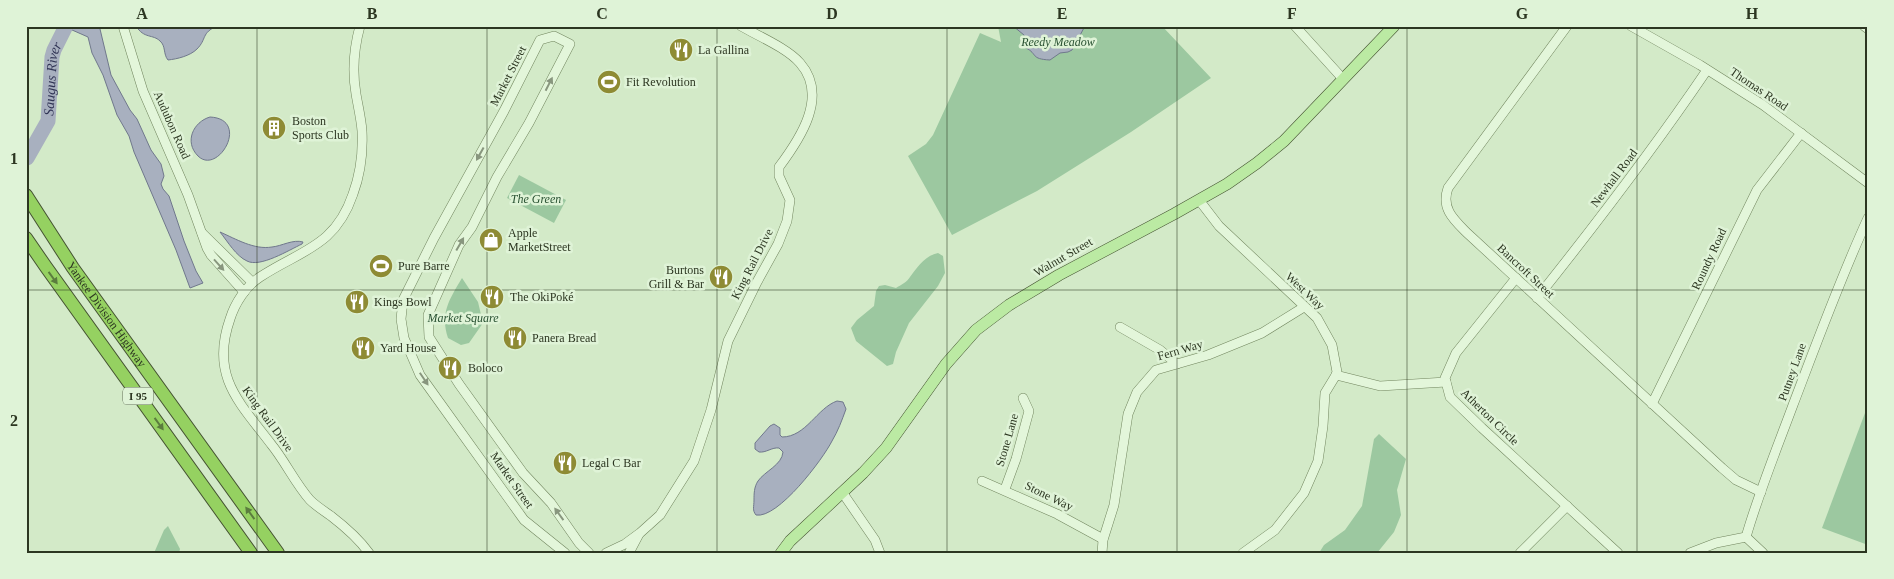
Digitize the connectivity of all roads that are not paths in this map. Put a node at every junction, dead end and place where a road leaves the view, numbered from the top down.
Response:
1 (123, 26) edge
2 (360, 26) edge
3 (740, 26) edge
4 (1295, 26) edge
5 (1394, 26) edge
6 (1567, 26) edge
7 (1631, 26) edge
8 (1864, 26) edge
9 (1868, 28) edge
10 (1707, 70) junction
11 (1344, 79) junction
12 (1801, 133) junction
13 (1868, 183) edge
14 (26, 184) edge
15 (26, 195) edge
16 (1199, 200) junction
17 (1868, 218) edge
18 (48, 230) junction
19 (201, 233) junction
20 (26, 238) edge
21 (1516, 278) junction
22 (252, 282) junction
23 (244, 292) junction
24 (1537, 298) junction
25 (1304, 307) junction
26 (1120, 328) dead end
27 (1177, 364) junction
28 (1336, 375) junction
29 (1446, 382) junction
30 (1023, 398) dead end
31 (1652, 404) junction
32 (982, 480) dead end
33 (1005, 489) junction
34 (842, 492) junction
35 (1761, 492) junction
36 (1567, 506) junction
37 (640, 533) junction
38 (1746, 537) junction
39 (1103, 539) junction
40 (251, 553) edge
41 (278, 553) edge
42 (369, 553) edge
43 (565, 553) edge
44 (589, 553) edge
45 (606, 553) edge
46 (629, 553) edge
47 (781, 553) edge
48 (880, 553) edge
49 (1102, 553) edge
50 (1243, 553) edge
51 (1520, 553) edge
52 (1618, 553) edge
53 (1690, 553) edge
54 (1763, 553) edge

1 - 19 street, Audubon Road
2 - 22 street, King Rail Drive
3 - 37 street, King Rail Drive
4 - 11 street
5 - 11 main road, Walnut Street
6 - 21 street, Bancroft Street
7 - 10 street, Thomas Road
8 - 9 street
10 - 12 street, Thomas Road
10 - 24 street, Newhall Road
11 - 16 main road, Walnut Street
12 - 13 street, Thomas Road
12 - 31 street, Roundy Road
14 - 18 highway
15 - 18 highway, Yankee Division Highway / I 95
16 - 25 street, West Way
16 - 34 main road, Walnut Street
17 - 35 street, Putney Lane
41 -> 18 highway, Yankee Division Highway / I 95
19 - 22 street, Audubon Road
19 -> 23 street, Audubon Road
20 -> 40 highway, Yankee Division Highway / I 95
21 - 24 street, Bancroft Street
21 - 29 street
22 - 23 street, King Rail Drive
23 - 42 street, King Rail Drive
24 - 31 street, Bancroft Street
25 - 27 street, Fern Way
25 - 28 street, West Way
26 - 27 street
27 - 39 street, Fern Way
28 - 29 street
28 - 50 street
29 - 36 street, Atherton Circle
30 - 33 street, Stone Lane
31 - 35 street, Bancroft Street
32 - 33 street, Stone Way
33 - 39 street, Stone Way
34 - 47 main road, Walnut Street
34 - 48 street
35 - 38 street, Putney Lane
36 - 51 street
36 - 52 street, Atherton Circle
37 - 45 street, King Rail Drive
37 - 46 street, King Rail Drive
38 - 53 street
38 - 54 street
39 - 49 street, Fern Way
44 -> 43 street, Market Street

